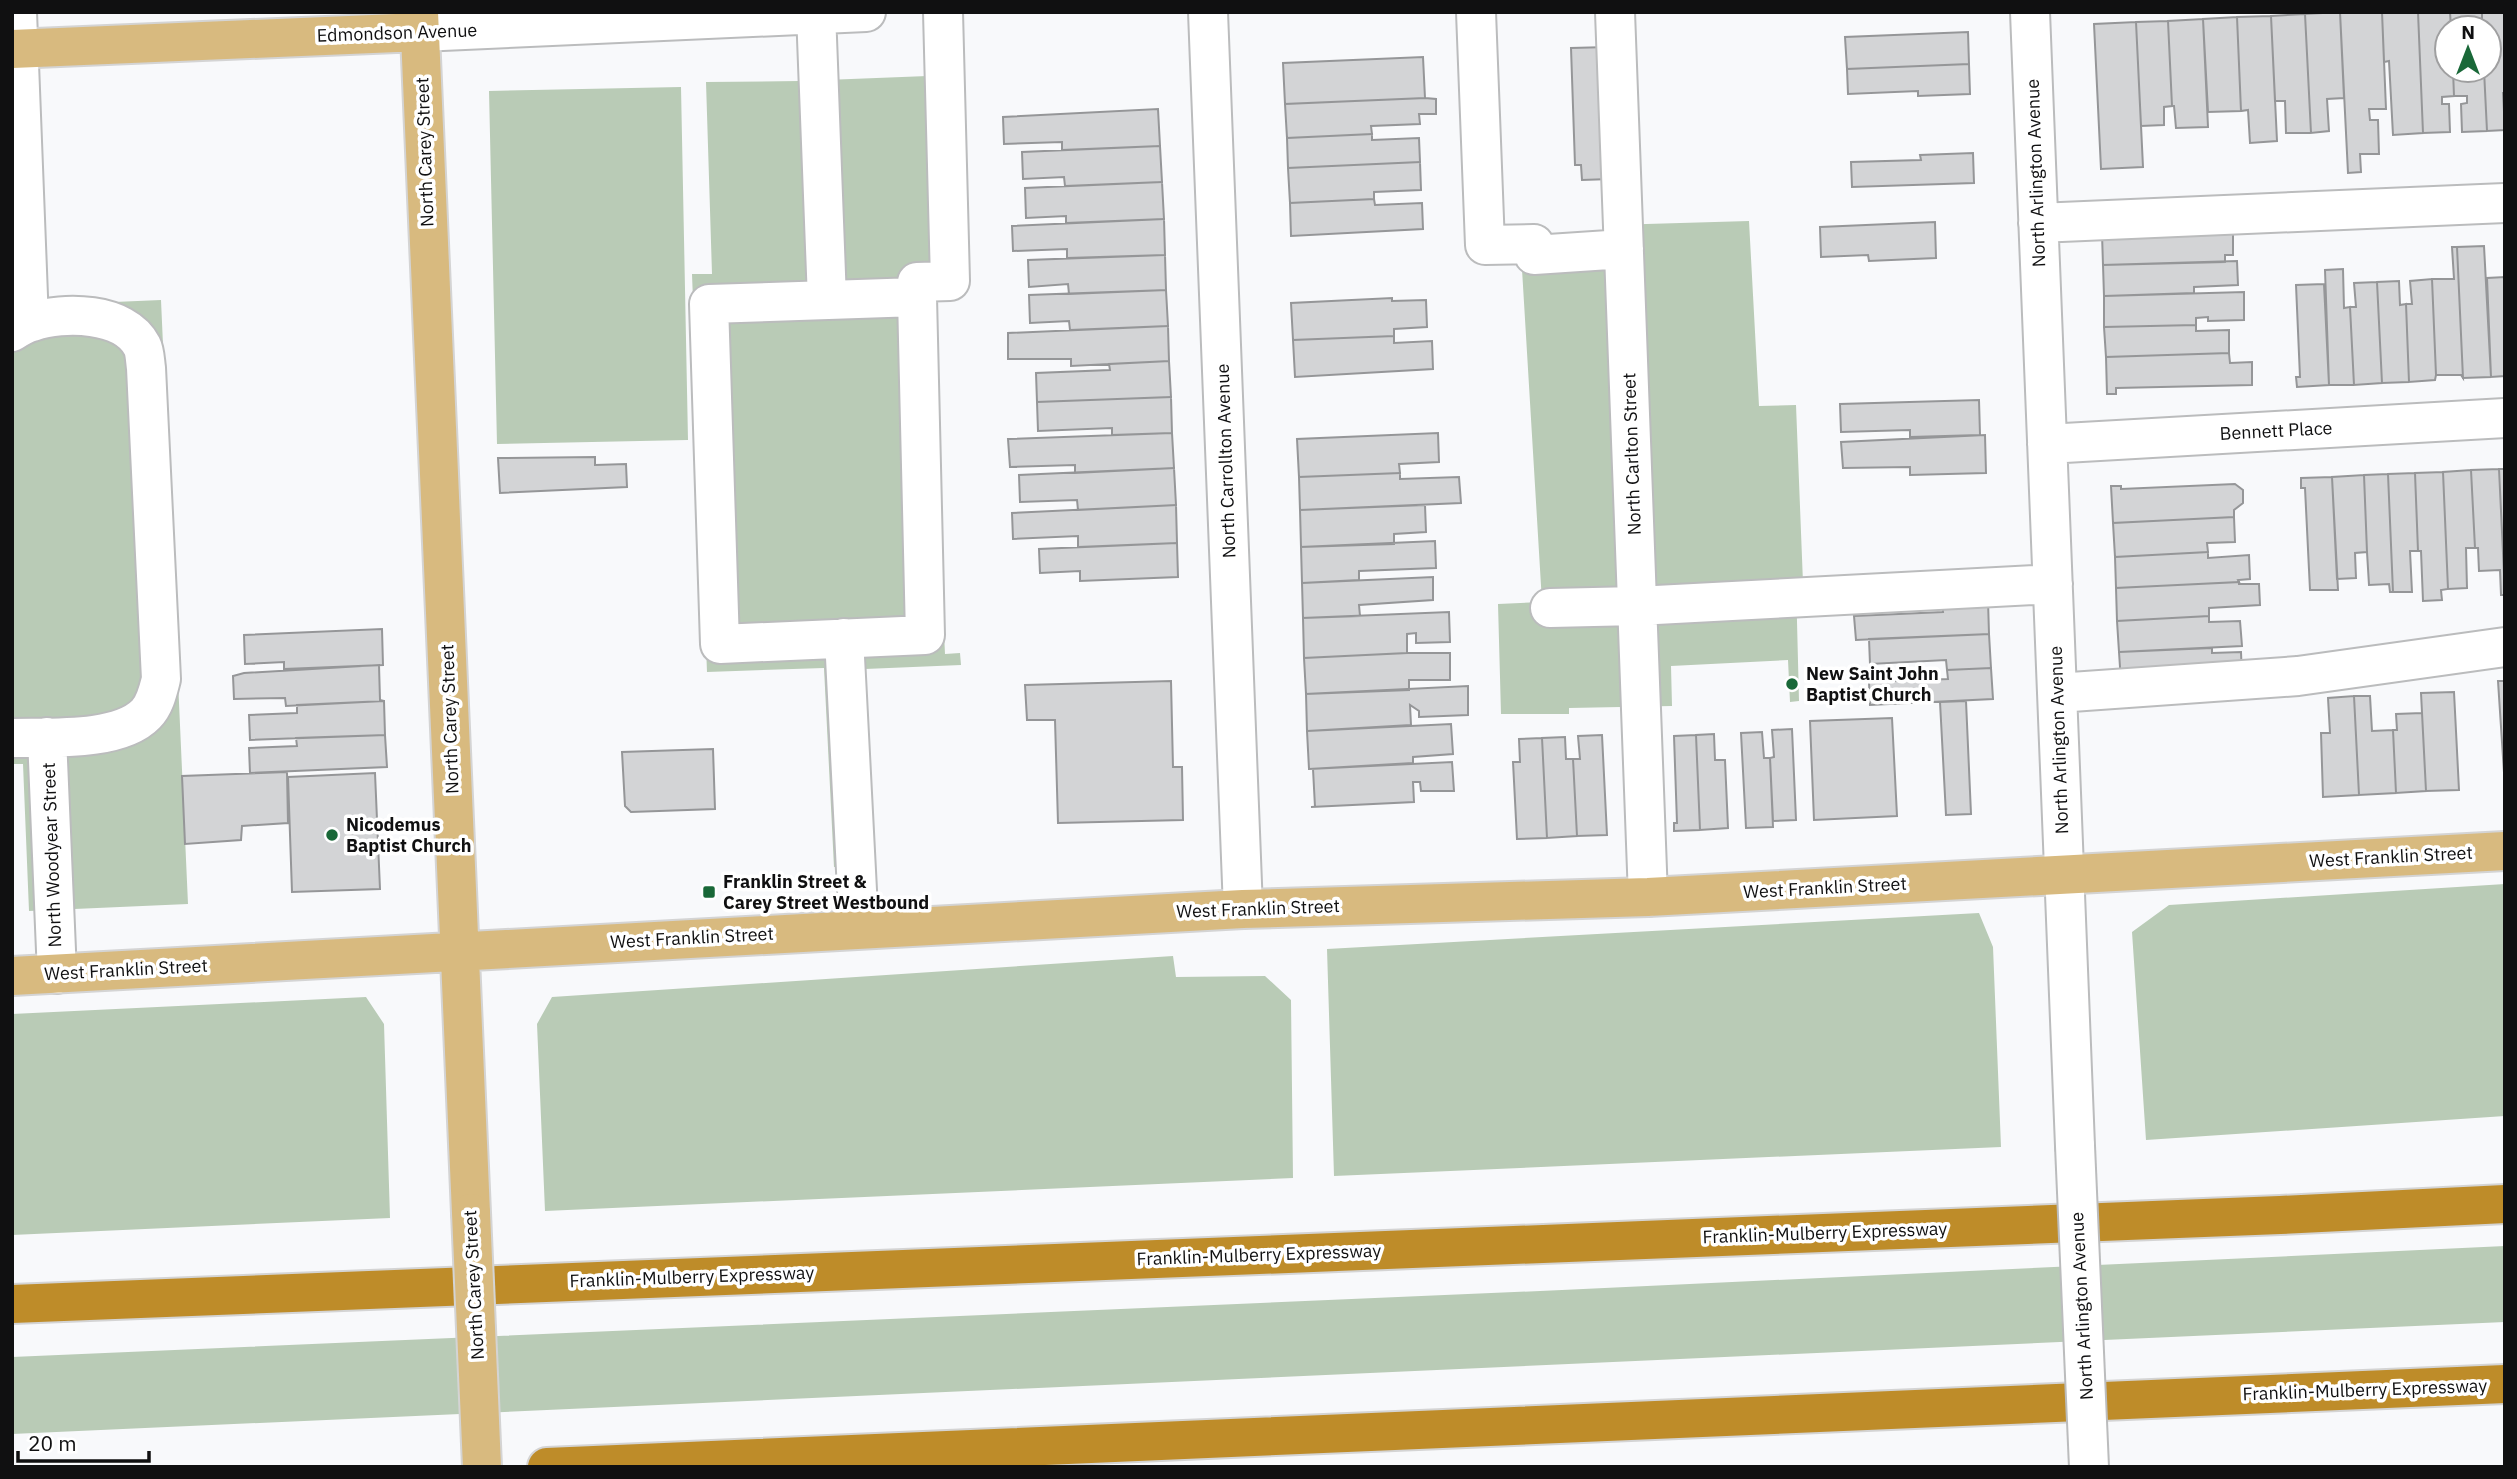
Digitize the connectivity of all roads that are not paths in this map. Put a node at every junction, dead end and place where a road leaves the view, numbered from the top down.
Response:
1 (866, 12) edge
2 (943, 12) edge
3 (1208, 12) edge
4 (1476, 12) edge
5 (1615, 12) edge
6 (2030, 12) edge
7 (816, 13) edge
8 (721, 15) edge
9 (419, 22) edge
10 (16, 36) edge
11 (2505, 203) edge
12 (2038, 223) junction
13 (1624, 249) junction
14 (917, 297) junction
15 (827, 300) junction
16 (21, 327) edge
17 (2505, 418) edge
18 (2047, 444) junction
19 (2053, 584) junction
20 (1637, 606) junction
21 (1550, 608) dead end
22 (844, 638) junction
23 (2505, 647) edge
24 (2057, 693) junction
25 (29, 737) edge
26 (2505, 851) edge
27 (2064, 876) junction
28 (1648, 897) junction
29 (1243, 909) junction
30 (859, 929) junction
31 (460, 951) junction
32 (57, 974) junction
33 (12, 976) edge
34 (2505, 1204) edge
35 (12, 1304) edge
36 (2505, 1384) edge
37 (482, 1467) edge
38 (547, 1467) edge
39 (2089, 1467) edge

1 - 7 street, Edmondson Avenue
2 - 14 street
3 - 29 street, North Carrollton Avenue
4 - 13 street
5 - 13 street, North Carlton Street
6 - 12 street, North Arlington Avenue
7 - 8 street, Edmondson Avenue
7 - 15 street
8 - 9 street, Edmondson Avenue
9 - 10 main road, Edmondson Avenue
9 - 31 main road, North Carey Street
10 - 16 street
11 - 12 street
12 - 18 street, North Arlington Avenue
13 - 20 street, North Carlton Street
14 - 15 street
14 - 22 street
15 - 22 street
16 - 25 street
17 - 18 street, Bennett Place
18 - 19 street, North Arlington Avenue
19 - 20 street
19 - 24 street, North Arlington Avenue
20 - 21 street
20 - 28 street, North Carlton Street
22 - 30 street
23 - 24 street
24 - 27 street, North Arlington Avenue
25 - 32 street, North Woodyear Street
26 - 27 main road, West Franklin Street
27 - 28 main road, West Franklin Street
27 - 39 street, North Arlington Avenue, bridge
28 - 29 main road, West Franklin Street
29 - 30 main road, West Franklin Street
30 - 31 main road, West Franklin Street
31 - 32 main road, West Franklin Street
31 - 37 main road, North Carey Street, bridge
32 - 33 main road, West Franklin Street
34 - 35 highway, Franklin-Mulberry Expressway
36 - 38 highway, Franklin-Mulberry Expressway

